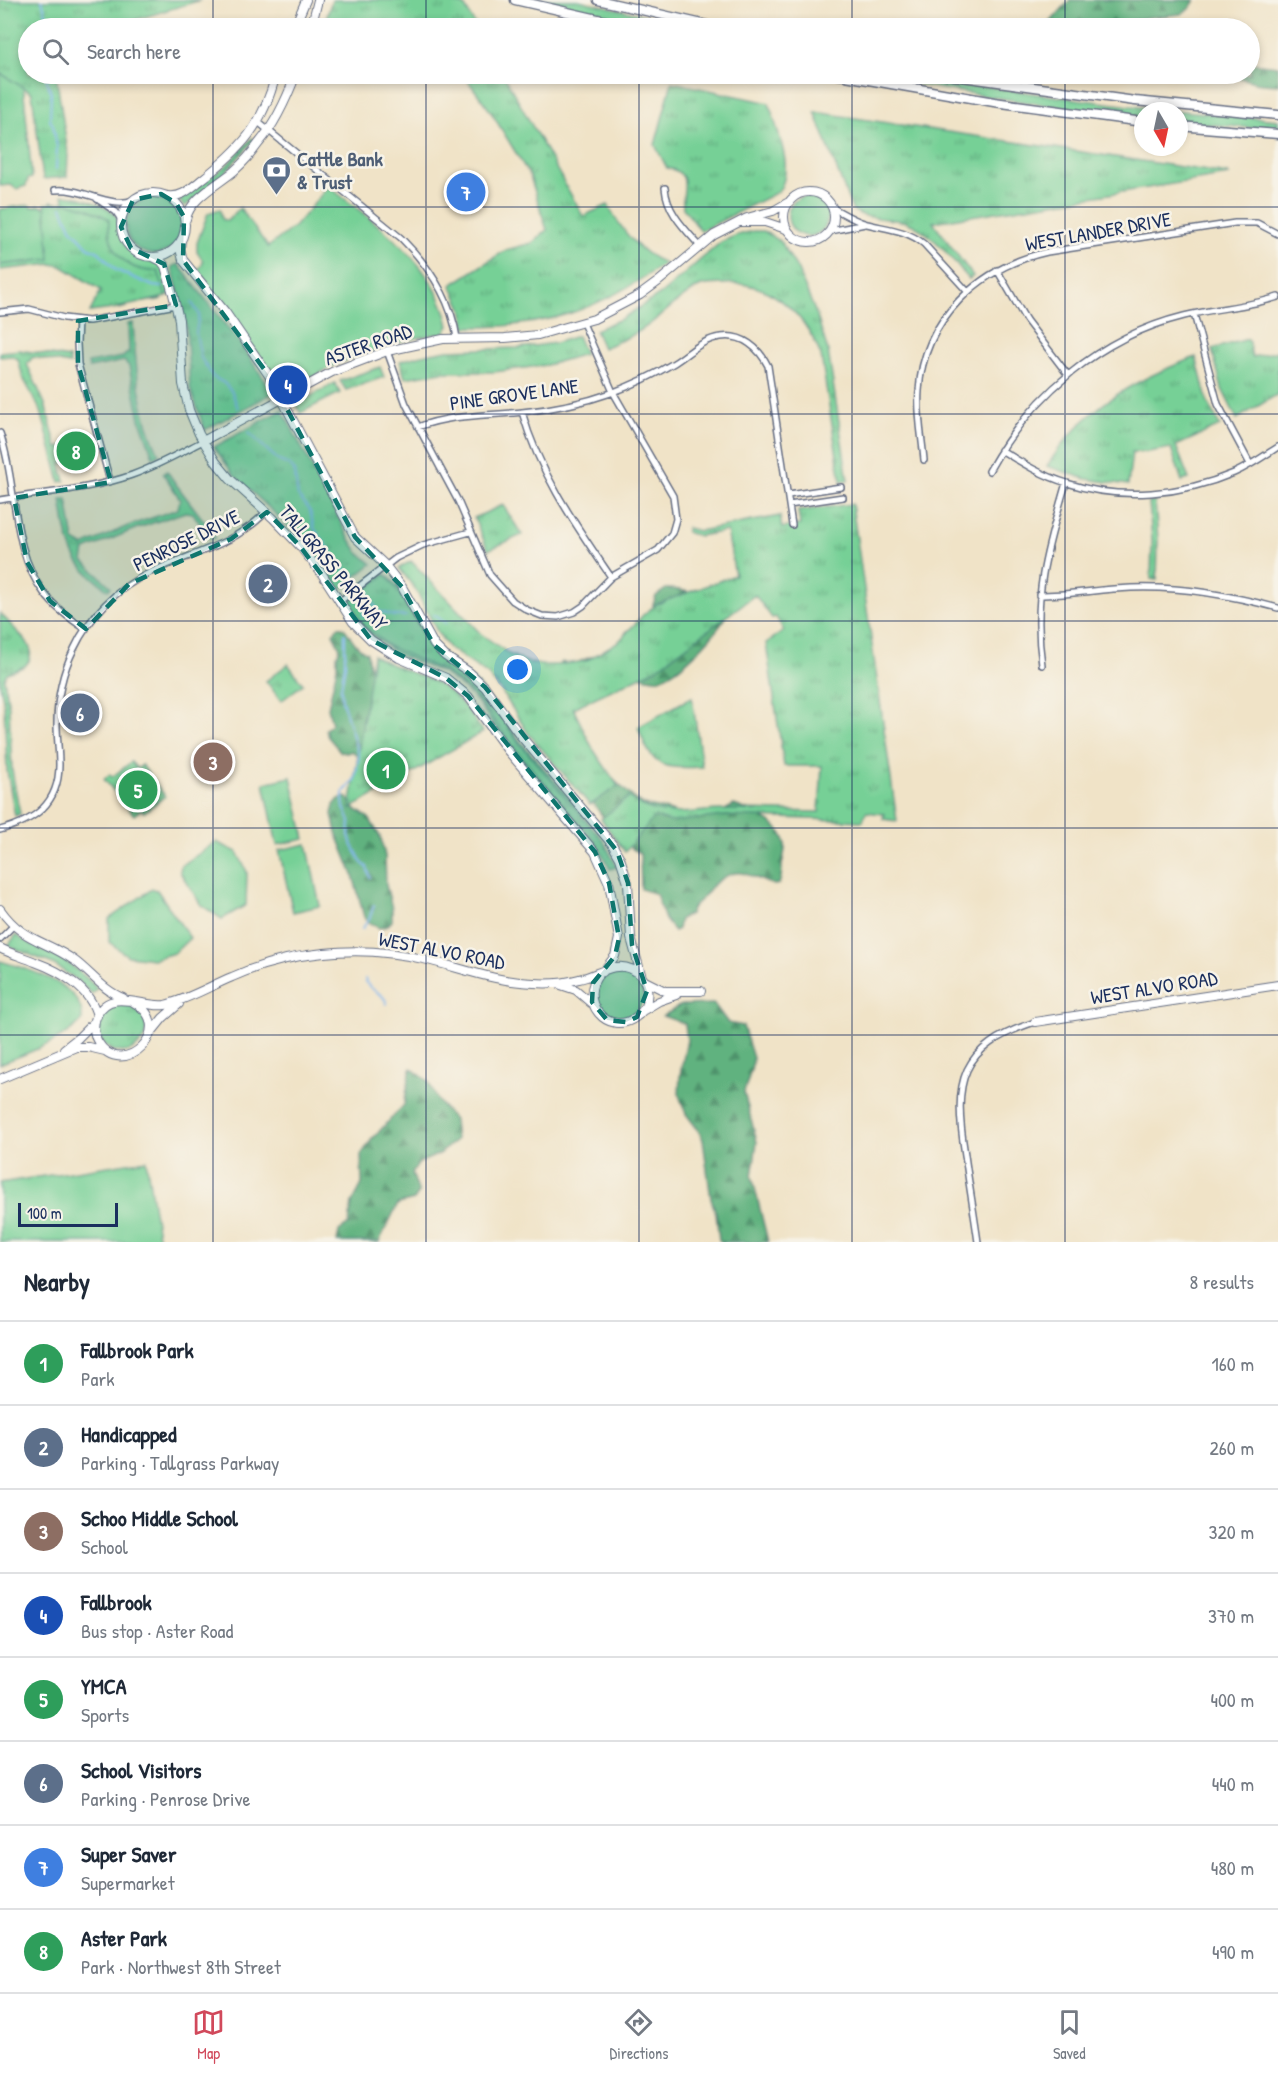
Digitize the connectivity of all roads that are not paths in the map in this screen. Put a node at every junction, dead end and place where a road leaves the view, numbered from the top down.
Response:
1 (306, 0) edge
2 (318, 0) edge
3 (515, 0) edge
4 (598, 0) edge
5 (298, 18) edge
6 (314, 18) edge
7 (593, 18) edge
8 (676, 18) edge
9 (272, 84) edge
10 (292, 84) edge
11 (891, 84) edge
12 (1012, 84) edge
13 (1278, 115) edge
14 (1134, 121) edge
15 (258, 122) junction
16 (1188, 127) edge
17 (269, 131) junction
18 (1278, 134) edge
19 (665, 188) dead end
20 (55, 190) dead end
21 (85, 193) junction
22 (161, 194) junction
23 (133, 200) junction
24 (787, 203) junction
25 (833, 208) junction
26 (122, 221) junction
27 (185, 223) junction
28 (740, 223) junction
29 (866, 224) junction
30 (786, 229) junction
31 (830, 231) junction
32 (1278, 234) edge
33 (181, 241) junction
34 (699, 246) junction
35 (153, 257) junction
36 (998, 270) junction
37 (967, 291) junction
38 (1278, 297) edge
39 (176, 305) junction
40 (0, 312) edge
41 (1194, 314) junction
42 (78, 321) junction
43 (583, 323) junction
44 (457, 338) junction
45 (387, 351) junction
46 (1068, 375) junction
47 (613, 392) junction
48 (281, 398) junction
49 (522, 412) junction
50 (418, 427) junction
51 (0, 433) edge
52 (203, 441) junction
53 (1278, 447) edge
54 (1001, 450) junction
55 (924, 460) dead end
56 (1250, 464) junction
57 (989, 471) dead end
58 (110, 481) junction
59 (1066, 483) junction
60 (841, 487) dead end
61 (788, 495) junction
62 (843, 497) dead end
63 (14, 498) junction
64 (0, 500) edge
65 (789, 505) junction
66 (266, 512) junction
67 (792, 525) dead end
68 (470, 531) junction
69 (385, 566) junction
70 (611, 578) junction
71 (1039, 595) junction
72 (339, 602) junction
73 (1278, 608) edge
74 (86, 629) junction
75 (1042, 665) dead end
76 (0, 830) edge
77 (0, 909) edge
78 (14, 925) junction
79 (0, 939) edge
80 (0, 948) edge
81 (602, 972) junction
82 (643, 979) junction
83 (548, 983) junction
84 (1278, 985) edge
85 (701, 991) dead end
86 (683, 992) junction
87 (193, 995) junction
88 (130, 1001) junction
89 (594, 1008) junction
90 (641, 1012) junction
91 (96, 1018) junction
92 (1035, 1022) joint
93 (150, 1035) junction
94 (111, 1053) junction
95 (52, 1057) junction
96 (0, 1079) edge
97 (978, 1242) edge

1 - 5 street
2 - 6 street
3 - 7 main road
4 - 8 main road
9 - 15 street
10 - 17 street
11 - 14 main road
12 - 13 main road
15 - 17 street
15 - 22 street
16 - 18 main road
17 - 27 street
17 - 44 street
19 - 34 street
20 - 21 street
21 - 23 street
21 - 26 street
22 - 23 street
22 - 27 street
23 - 26 street
24 - 25 street
24 - 28 street, ASTER ROAD
24 - 30 street
25 - 29 street
25 - 31 street
26 - 35 street
27 - 33 street
28 - 30 street, ASTER ROAD
28 - 34 street, ASTER ROAD
29 - 31 street
29 - 37 street
30 - 31 street
32 - 36 street, WEST LANDER DRIVE
33 - 35 street
33 - 48 street, TALLGRASS PARKWAY
34 - 43 street, ASTER ROAD
35 - 39 street, TALLGRASS PARKWAY
36 - 37 street, WEST LANDER DRIVE
36 - 46 street
37 - 55 street, WEST LANDER DRIVE
38 - 41 street
39 - 42 street
39 - 52 street, TALLGRASS PARKWAY
40 - 42 street
41 - 46 street
41 - 56 street
42 - 58 street
43 - 44 street, ASTER ROAD
43 - 47 street
44 - 45 street, ASTER ROAD
45 - 48 street, ASTER ROAD
45 - 50 street
46 - 54 street
47 - 49 street, PINE GROVE LANE
47 - 61 street, PINE GROVE LANE
47 - 70 street
48 - 52 street, ASTER ROAD
48 - 69 street, TALLGRASS PARKWAY
49 - 50 street, PINE GROVE LANE
49 - 70 street
50 - 68 street
51 - 63 street
52 - 58 street, ASTER ROAD
52 - 66 street, TALLGRASS PARKWAY
53 - 56 street
54 - 57 street
54 - 59 street
56 - 59 street
58 - 63 street, ASTER ROAD
59 - 71 street
60 - 61 street
61 - 65 street
62 - 65 street
63 - 64 street, ASTER ROAD
63 - 74 street
65 - 67 street
66 - 72 street, TALLGRASS PARKWAY
66 - 74 street, PENROSE DRIVE
68 - 69 street
68 - 70 street
69 - 72 street
69 - 82 street, TALLGRASS PARKWAY
71 - 73 street
71 - 75 street
72 - 81 street, TALLGRASS PARKWAY
74 - 76 street, PENROSE DRIVE
77 - 78 street
78 - 79 street
78 - 88 street
80 - 91 street
81 - 82 street
81 - 83 street, WEST ALVO ROAD
81 - 89 street
82 - 86 street
82 - 90 street
83 - 87 street, WEST ALVO ROAD
83 - 89 street, WEST ALVO ROAD
84 - 92 street, WEST ALVO ROAD
85 - 86 street
86 - 90 street
87 - 88 street, WEST ALVO ROAD
87 - 93 street, WEST ALVO ROAD
88 - 91 street
88 - 93 street
89 - 90 street
91 - 94 street
91 - 95 street
92 - 97 street
93 - 94 street
94 - 95 street
95 - 96 street

